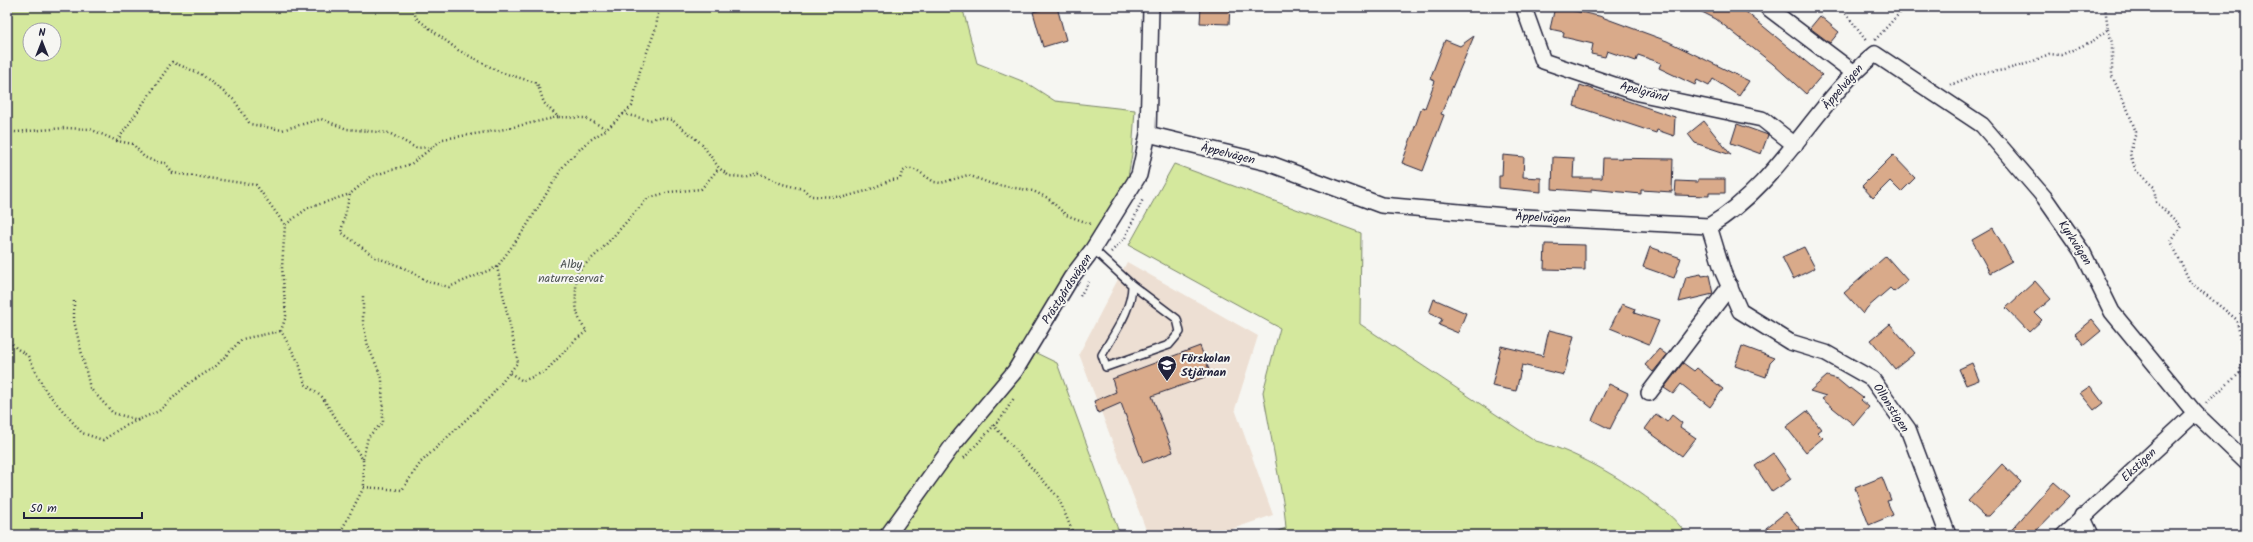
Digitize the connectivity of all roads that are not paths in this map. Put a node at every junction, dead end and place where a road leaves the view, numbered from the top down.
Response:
1 (1151, 7) edge
2 (1526, 7) edge
3 (1767, 7) edge
4 (1872, 50) joint
5 (1853, 72) junction
6 (1148, 134) junction
7 (1795, 145) junction
8 (1709, 226) junction
9 (1093, 249) junction
10 (1132, 285) junction
11 (1730, 286) junction
12 (1648, 393) dead end
13 (2195, 413) junction
14 (2246, 462) edge
15 (2082, 516) junction
16 (888, 535) edge
17 (1948, 535) edge
18 (2064, 535) edge
19 (2091, 535) edge

1 - 6 street, Prästgårdsvägen
2 - 7 street, Apelgränd
3 - 5 street
4 - 5 street, Äppelvägen
4 - 13 street, Kyrkvägen
5 - 7 street, Äppelvägen
6 - 8 street, Äppelvägen
6 - 9 street, Prästgårdsvägen
7 - 8 street, Äppelvägen
8 - 11 street, Ollonstigen
9 - 10 lane
9 - 16 street, Prästgårdsvägen
10 - 10 lane
11 - 12 street
11 - 17 street, Ollonstigen
13 - 14 street, Kyrkvägen
13 - 15 street, Ekstigen
15 - 18 street, Ekstigen
15 - 19 street

